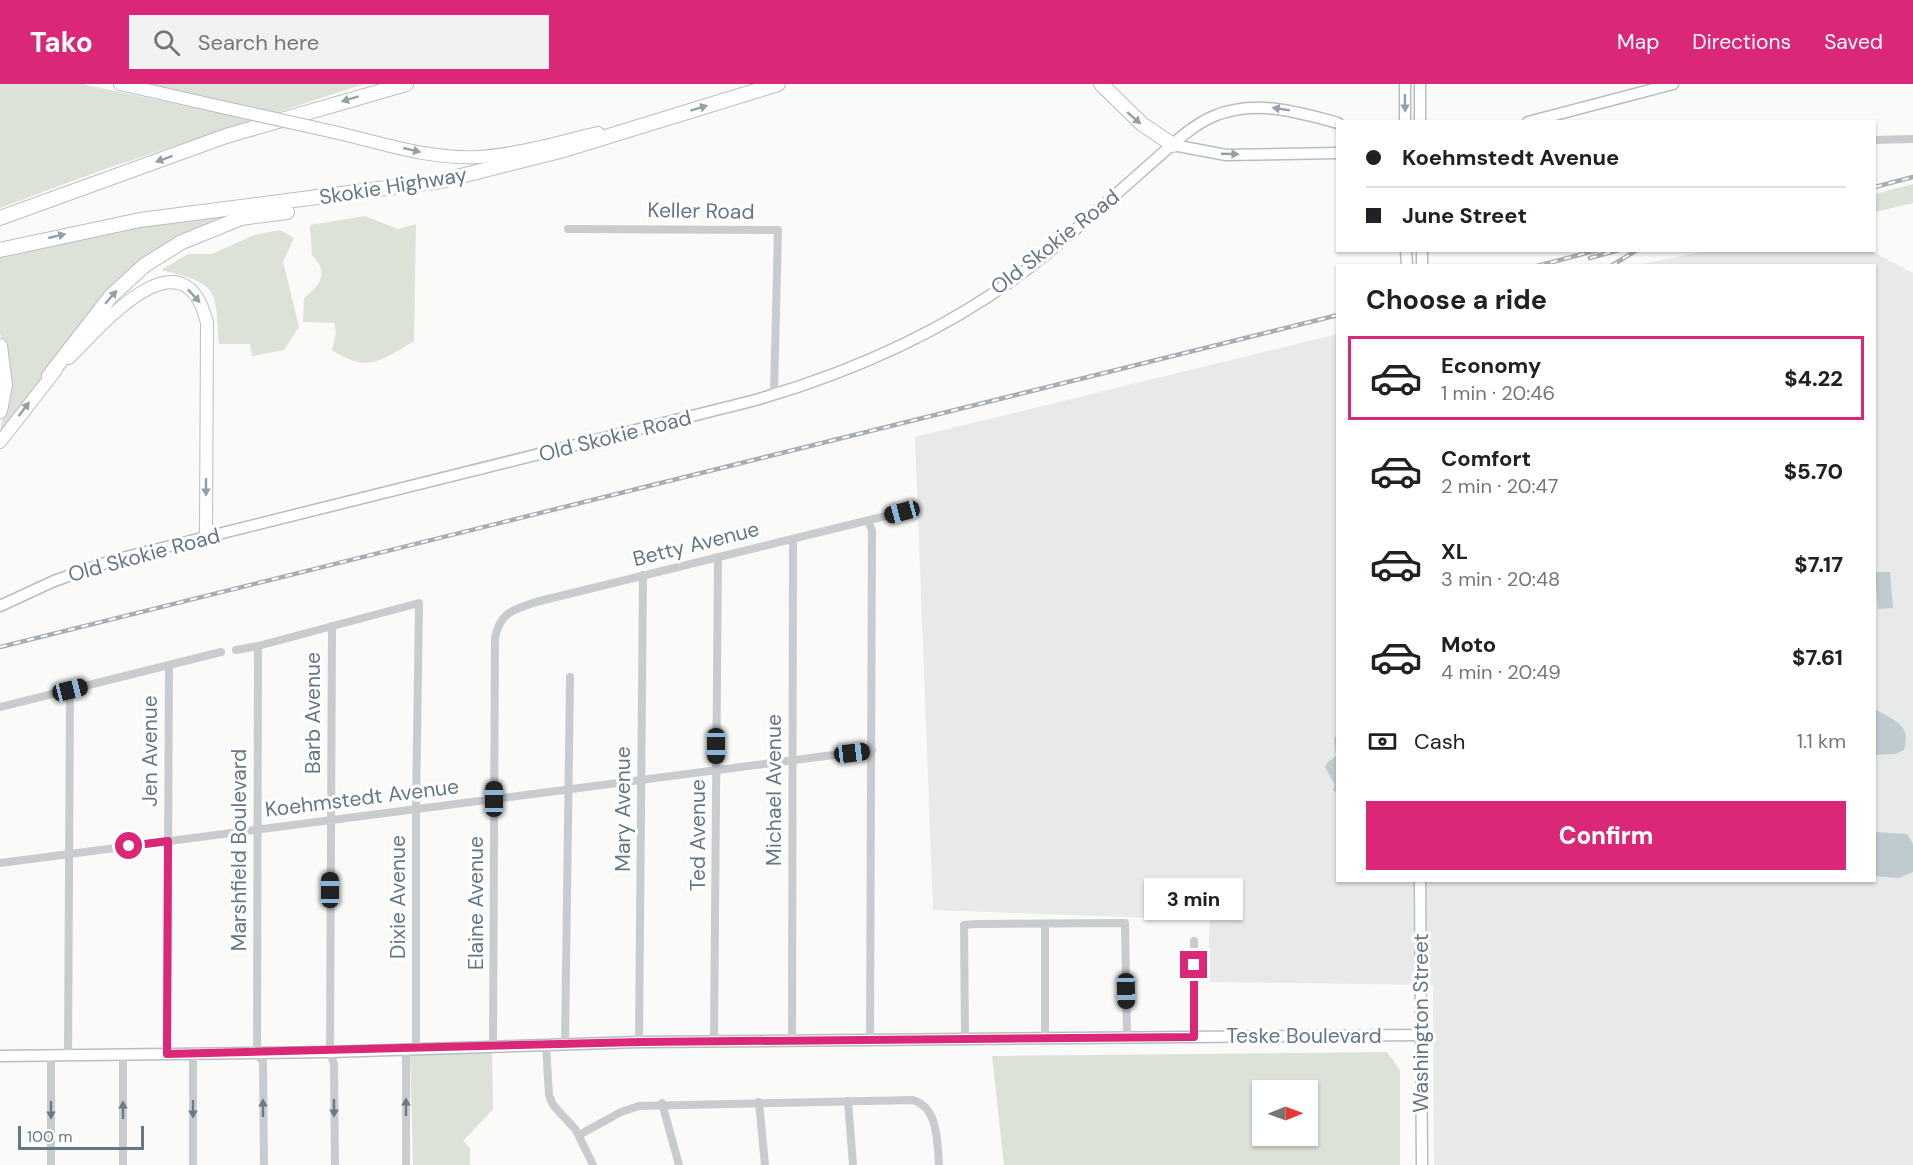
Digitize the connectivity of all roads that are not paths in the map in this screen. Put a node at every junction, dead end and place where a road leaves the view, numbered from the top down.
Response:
1 (120, 84) edge
2 (406, 84) edge
3 (778, 84) edge
4 (1101, 84) edge
5 (1405, 84) edge
6 (1420, 84) edge
7 (1673, 84) edge
8 (663, 118) junction
9 (1405, 120) edge
10 (1420, 120) edge
11 (1536, 120) edge
12 (1336, 122) edge
13 (1913, 139) edge
14 (1876, 140) edge
15 (1173, 145) junction
16 (1336, 153) edge
17 (1317, 154) junction
18 (1336, 159) edge
19 (441, 181) junction
20 (0, 218) edge
21 (568, 229) dead end
22 (0, 250) edge
23 (0, 346) edge
24 (49, 376) junction
25 (774, 395) junction
26 (0, 411) edge
27 (0, 442) edge
28 (902, 512) dead end
29 (868, 521) junction
30 (206, 538) junction
31 (793, 539) junction
32 (717, 557) junction
33 (642, 575) junction
34 (0, 606) edge
35 (503, 618) joint
36 (332, 626) junction
37 (258, 646) junction
38 (236, 650) dead end
39 (220, 652) dead end
40 (169, 664) junction
41 (570, 676) dead end
42 (70, 690) junction
43 (0, 708) edge
44 (872, 750) junction
45 (792, 760) junction
46 (716, 770) junction
47 (641, 779) junction
48 (568, 789) junction
49 (494, 799) junction
50 (416, 809) junction
51 (331, 820) junction
52 (258, 830) junction
53 (168, 841) junction
54 (69, 854) junction
55 (0, 863) edge
56 (1420, 882) edge
57 (1045, 924) junction
58 (1194, 941) dead end
59 (1420, 1035) junction
60 (1127, 1037) junction
61 (1194, 1037) junction
62 (1045, 1038) junction
63 (965, 1039) junction
64 (870, 1040) junction
65 (714, 1041) junction
66 (792, 1041) junction
67 (639, 1042) junction
68 (565, 1044) junction
69 (546, 1045) junction
70 (493, 1046) junction
71 (411, 1048) junction
72 (330, 1052) junction
73 (257, 1053) junction
74 (167, 1054) junction
75 (193, 1054) junction
76 (123, 1055) junction
77 (0, 1056) edge
78 (51, 1056) junction
79 (68, 1056) junction
80 (848, 1101) junction
81 (759, 1102) junction
82 (662, 1103) junction
83 (579, 1135) junction
84 (51, 1165) edge
85 (123, 1165) edge
86 (193, 1165) edge
87 (264, 1165) edge
88 (334, 1165) edge
89 (405, 1165) edge
90 (593, 1165) edge
91 (679, 1165) edge
92 (765, 1165) edge
93 (853, 1165) edge
94 (939, 1165) edge
95 (1422, 1165) edge

1 -> 8 main road, bridge
2 -> 20 highway
8 -> 3 highway, Skokie Highway
4 -> 15 highway
5 -> 9 street
6 - 10 street
7 - 11 street
8 - 19 highway, Skokie Highway
12 -> 15 street, Old Skokie Road
13 - 14 street
15 -> 17 street
15 - 25 street, Old Skokie Road
16 - 17 street
17 - 18 street
22 -> 19 highway, Skokie Highway
24 -> 19 highway
21 - 25 street, Keller Road
23 - 26 highway
27 -> 24 main road
24 -> 30 main road
25 - 30 street, Old Skokie Road
28 - 29 street, Betty Avenue
29 - 31 street, Betty Avenue
29 - 44 street
30 - 34 street, Old Skokie Road
31 - 32 street, Betty Avenue
31 - 45 street, Michael Avenue
32 - 33 street, Betty Avenue
32 - 46 street, Ted Avenue
33 - 35 street, Betty Avenue
33 - 47 street, Mary Avenue
35 - 49 street, Elaine Avenue
36 - 37 street
36 - 50 street, Dixie Avenue
36 - 51 street, Barb Avenue
37 - 38 street
37 - 52 street, Marshfield Boulevard
39 - 40 street
40 - 42 street
40 - 53 street, Jen Avenue
41 - 48 street
42 - 43 street
42 - 54 street
44 - 45 street, Koehmstedt Avenue
44 - 64 street
45 - 46 street, Koehmstedt Avenue
45 - 66 street, Michael Avenue
46 - 47 street, Koehmstedt Avenue
46 - 65 street, Ted Avenue
47 - 48 street, Koehmstedt Avenue
47 - 67 street, Mary Avenue
48 - 49 street, Koehmstedt Avenue
48 - 68 street
49 - 50 street, Koehmstedt Avenue
49 - 70 street, Elaine Avenue
50 - 51 street, Koehmstedt Avenue
50 - 71 street, Dixie Avenue
51 - 52 street, Koehmstedt Avenue
51 - 72 street, Barb Avenue
52 - 53 street, Koehmstedt Avenue
52 - 73 street, Marshfield Boulevard
53 - 54 street, Koehmstedt Avenue
53 - 74 street, Jen Avenue
54 - 55 street, Koehmstedt Avenue
54 - 79 street
56 - 59 street, Washington Street
57 - 60 street
57 - 62 street
57 - 63 street
58 - 61 street
59 - 61 street, Teske Boulevard
59 - 95 street, Washington Street
60 - 61 street, Teske Boulevard
60 - 62 street, Teske Boulevard
62 - 63 street, Teske Boulevard
63 - 64 street, Teske Boulevard
64 - 66 street, Teske Boulevard
65 - 66 street, Teske Boulevard
65 - 67 street, Teske Boulevard
67 - 68 street, Teske Boulevard
68 - 69 street, Teske Boulevard
69 - 70 street, Teske Boulevard
69 - 83 street
70 - 71 street, Teske Boulevard
71 - 72 street, Teske Boulevard
89 -> 71 street, Dixie Avenue
72 - 73 street, Teske Boulevard
72 -> 88 street, Barb Avenue
73 - 75 street, Teske Boulevard
87 -> 73 street, Marshfield Boulevard
74 - 75 street, Teske Boulevard
74 - 76 street, Teske Boulevard
75 -> 86 street
76 - 79 street, Teske Boulevard
85 -> 76 street
77 - 78 street, Teske Boulevard
78 - 79 street, Teske Boulevard
78 -> 84 street
80 - 81 street
80 - 93 street
80 - 94 street
81 - 82 street
81 - 92 street
82 - 83 street
82 - 91 street
83 - 90 street

